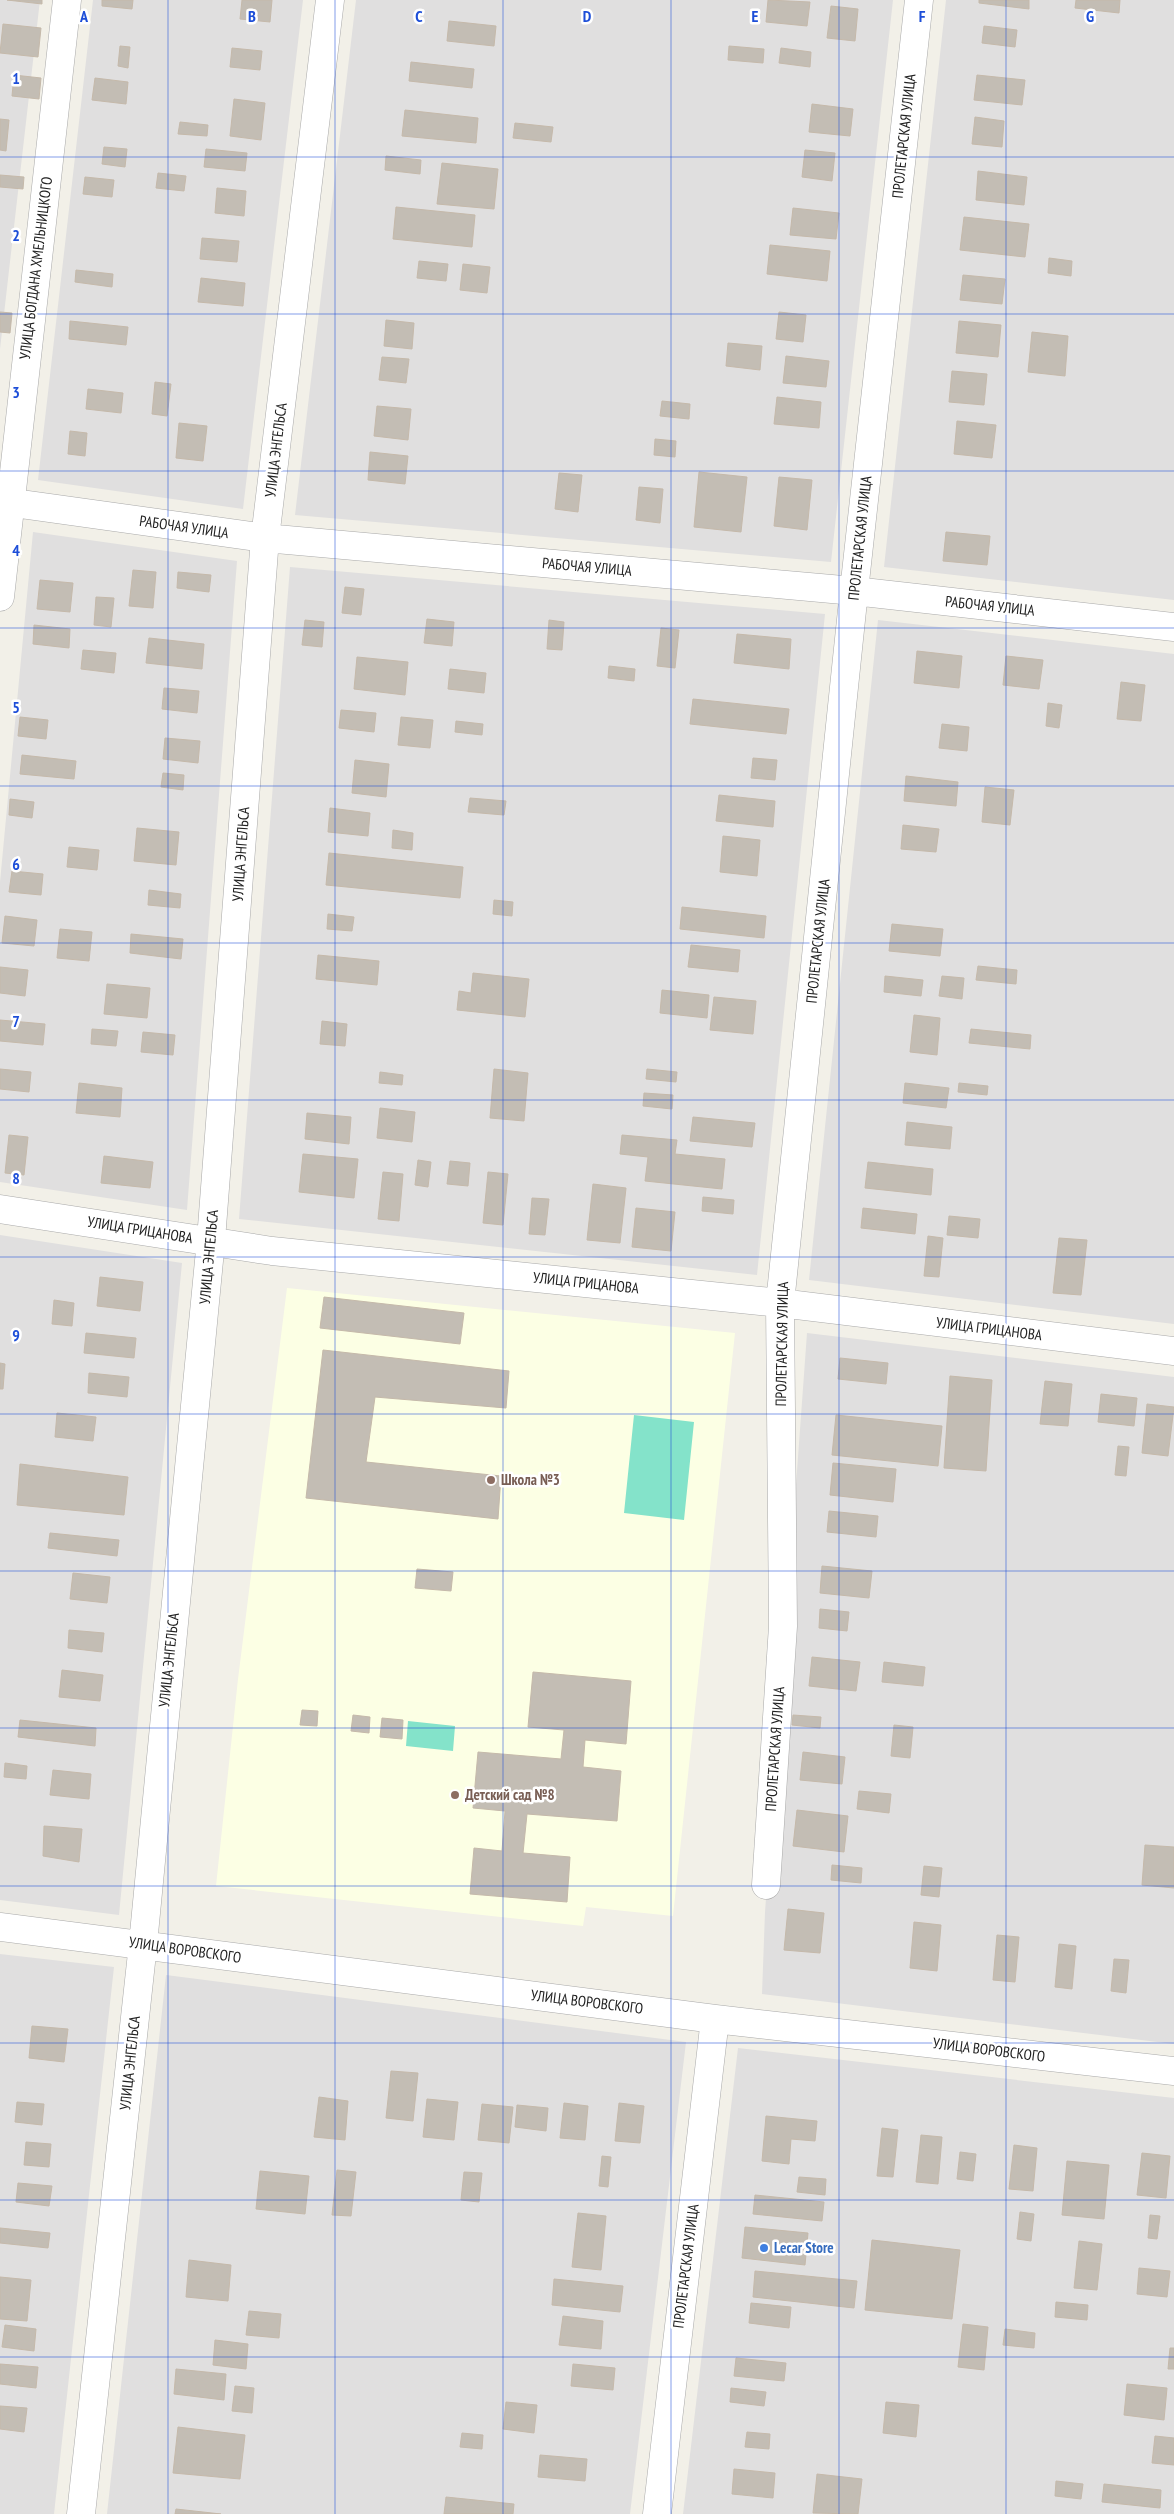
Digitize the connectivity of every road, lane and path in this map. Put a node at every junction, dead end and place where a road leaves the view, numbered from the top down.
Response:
1 (66, 0) edge
2 (330, 0) edge
3 (919, 0) edge
4 (4, 502) edge
5 (265, 538) junction
6 (854, 591) junction
7 (0, 597) edge
8 (1174, 627) edge
9 (0, 1209) edge
10 (211, 1240) junction
11 (780, 1303) junction
12 (1174, 1351) edge
13 (766, 1885) dead end
14 (0, 1927) edge
15 (143, 1944) junction
16 (715, 2019) junction
17 (1174, 2071) edge
18 (80, 2514) edge
19 (657, 2514) edge

1 - 4 street, УЛИЦА БОГДАНА ХМЕЛЬНИЦКОГО
2 - 5 street, УЛИЦА ЭНГЕЛЬСА
3 - 6 street, ПРОЛЕТАРСКАЯ УЛИЦА
4 - 5 street, РАБОЧАЯ УЛИЦА
4 - 7 street, УЛИЦА БОГДАНА ХМЕЛЬНИЦКОГО
5 - 6 street, РАБОЧАЯ УЛИЦА
5 - 10 street, УЛИЦА ЭНГЕЛЬСА
6 - 8 street, РАБОЧАЯ УЛИЦА
6 - 11 street, ПРОЛЕТАРСКАЯ УЛИЦА
9 - 10 street, УЛИЦА ГРИЦАНОВА
10 - 11 street, УЛИЦА ГРИЦАНОВА
10 - 15 street, УЛИЦА ЭНГЕЛЬСА
11 - 12 street, УЛИЦА ГРИЦАНОВА
11 - 13 street, ПРОЛЕТАРСКАЯ УЛИЦА
14 - 15 street, УЛИЦА ВОРОВСКОГО
15 - 16 street, УЛИЦА ВОРОВСКОГО
15 - 18 street, УЛИЦА ЭНГЕЛЬСА
16 - 17 street, УЛИЦА ВОРОВСКОГО
16 - 19 street, ПРОЛЕТАРСКАЯ УЛИЦА

